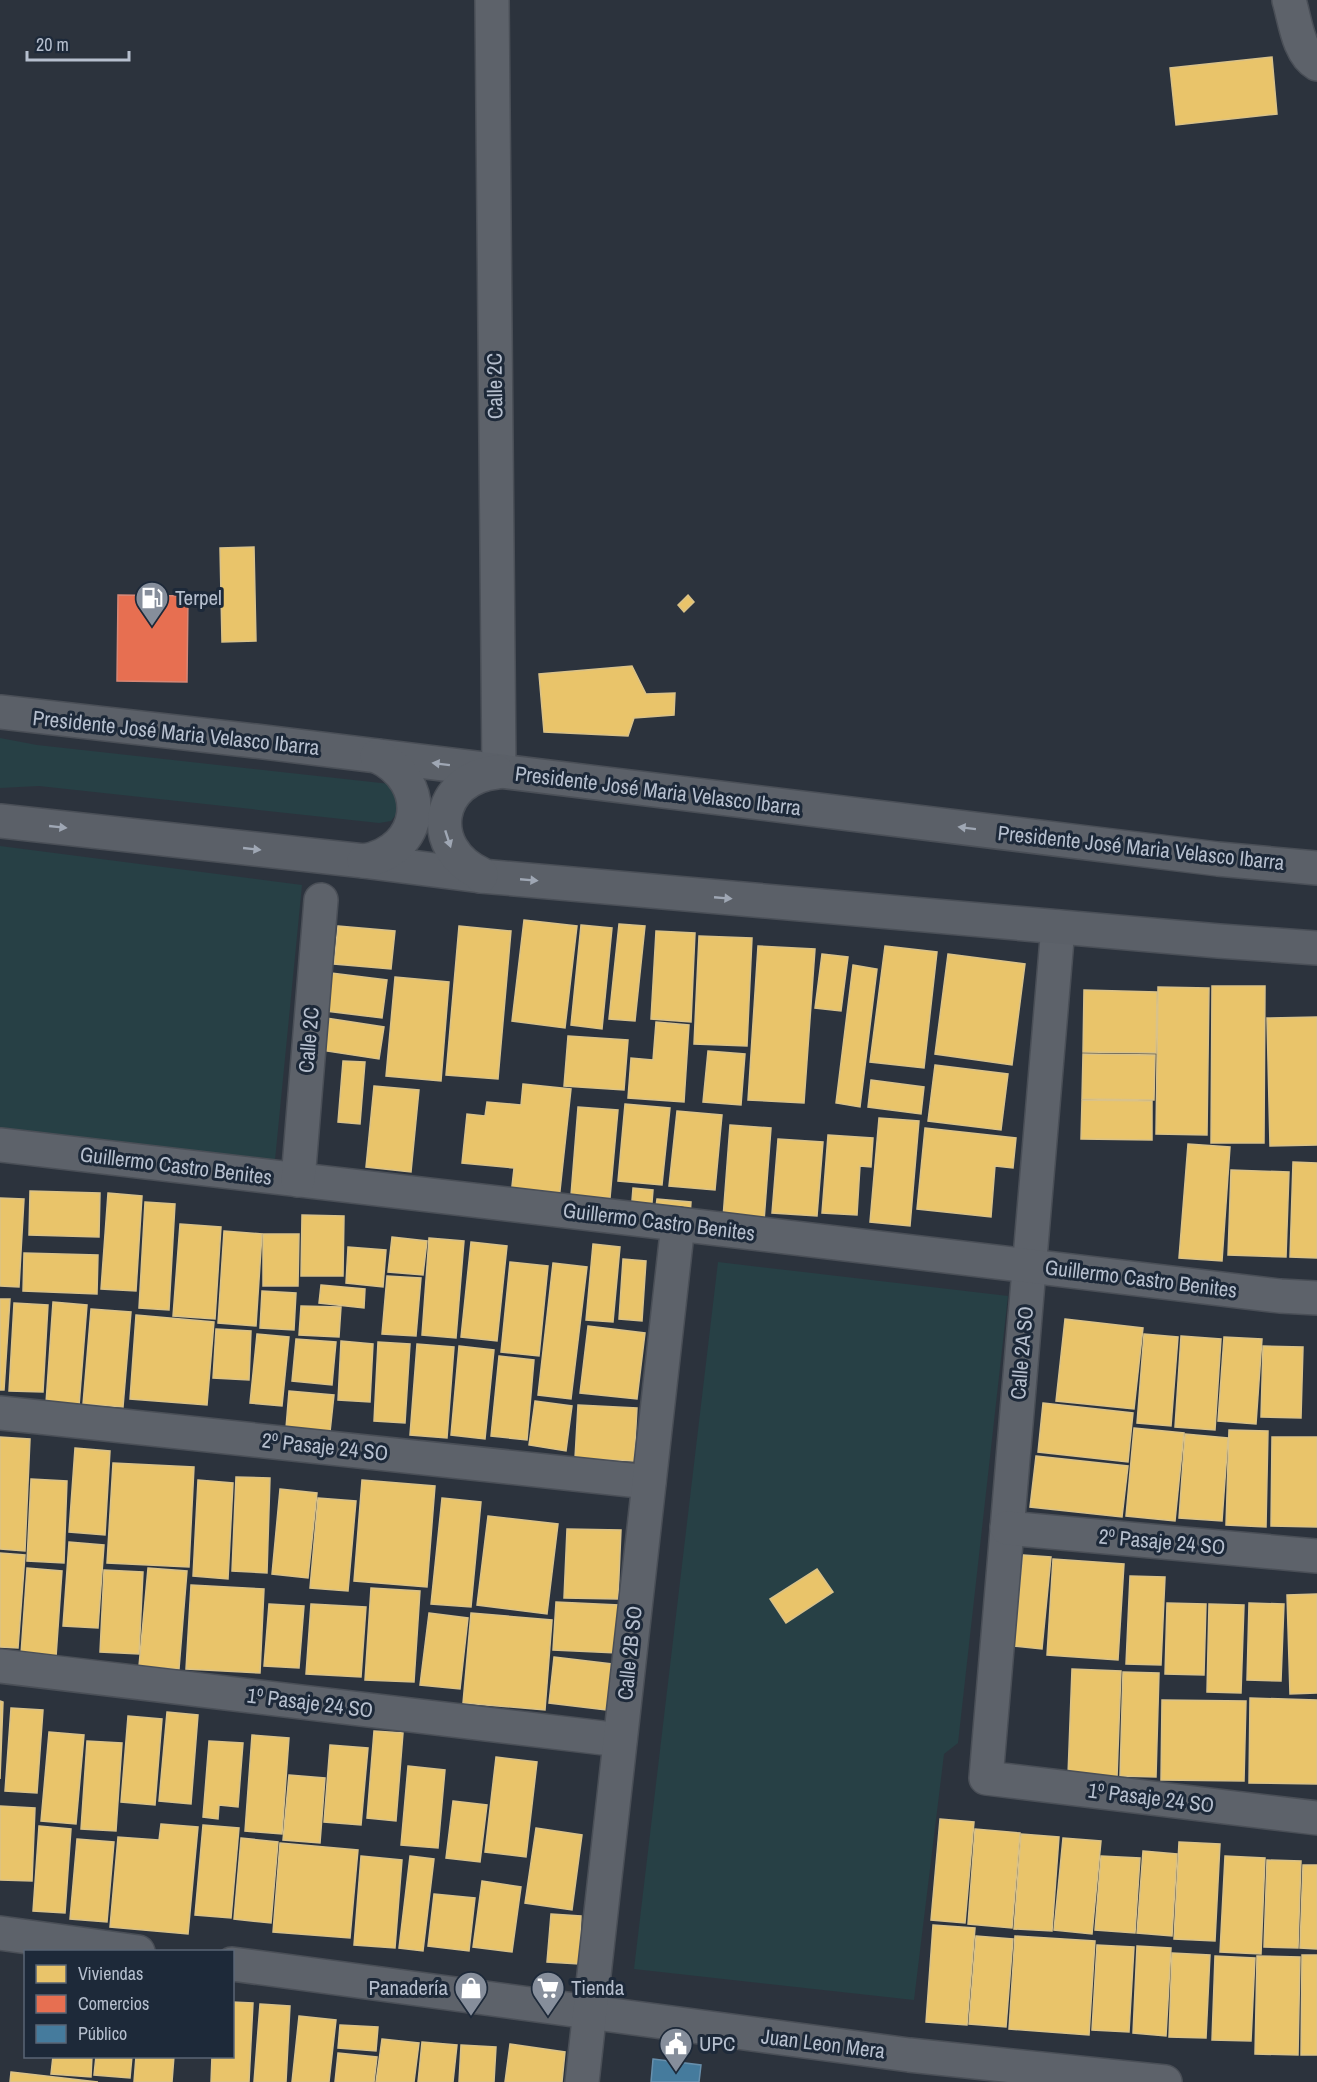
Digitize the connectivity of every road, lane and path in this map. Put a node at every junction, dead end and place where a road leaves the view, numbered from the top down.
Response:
1 (492, 0) edge
2 (1289, 0) edge
3 (1317, 63) edge
4 (0, 712) edge
5 (377, 756) junction
6 (499, 771) junction
7 (0, 821) edge
8 (364, 861) junction
9 (1317, 867) edge
10 (481, 876) junction
11 (321, 900) dead end
12 (1058, 927) junction
13 (1317, 948) edge
14 (0, 1145) edge
15 (298, 1180) junction
16 (678, 1224) junction
17 (1029, 1265) junction
18 (1317, 1298) edge
19 (0, 1413) edge
20 (650, 1482) junction
21 (1007, 1528) junction
22 (1317, 1556) edge
23 (0, 1666) edge
24 (620, 1740) junction
25 (986, 1778) joint
26 (1317, 1818) edge
27 (0, 1933) edge
28 (123, 1950) edge
29 (234, 1964) edge
30 (590, 2013) junction
31 (582, 2082) edge
32 (1165, 2082) edge

1 - 6 street, Calle 2C
2 - 3 street
4 - 5 main road, Presidente José Maria Velasco Ibarra
6 -> 5 main road, Presidente José Maria Velasco Ibarra
5 - 8 main road
9 -> 6 main road, Presidente José Maria Velasco Ibarra
6 -> 10 main road
7 -> 8 main road
8 - 10 main road
10 -> 12 main road
11 - 15 street, Calle 2C
12 - 13 main road
12 - 17 street, Calle 2A SO
14 - 15 street, Guillermo Castro Benites
15 - 16 street, Guillermo Castro Benites
16 - 17 street, Guillermo Castro Benites
16 - 20 street, Calle 2B SO
17 - 18 street, Guillermo Castro Benites
17 - 21 street, Calle 2A SO
19 - 20 street, 2º Pasaje 24 SO
20 - 24 street, Calle 2B SO
21 - 22 street, 2º Pasaje 24 SO
21 - 25 street, Calle 2A SO
23 - 24 street, 1º Pasaje 24 SO
24 - 30 street, Calle 2B SO
25 - 26 street, 1º Pasaje 24 SO
27 - 28 street
29 - 30 street, Juan Leon Mera
30 - 31 street, Calle 2B SO
30 - 32 street, Juan Leon Mera

